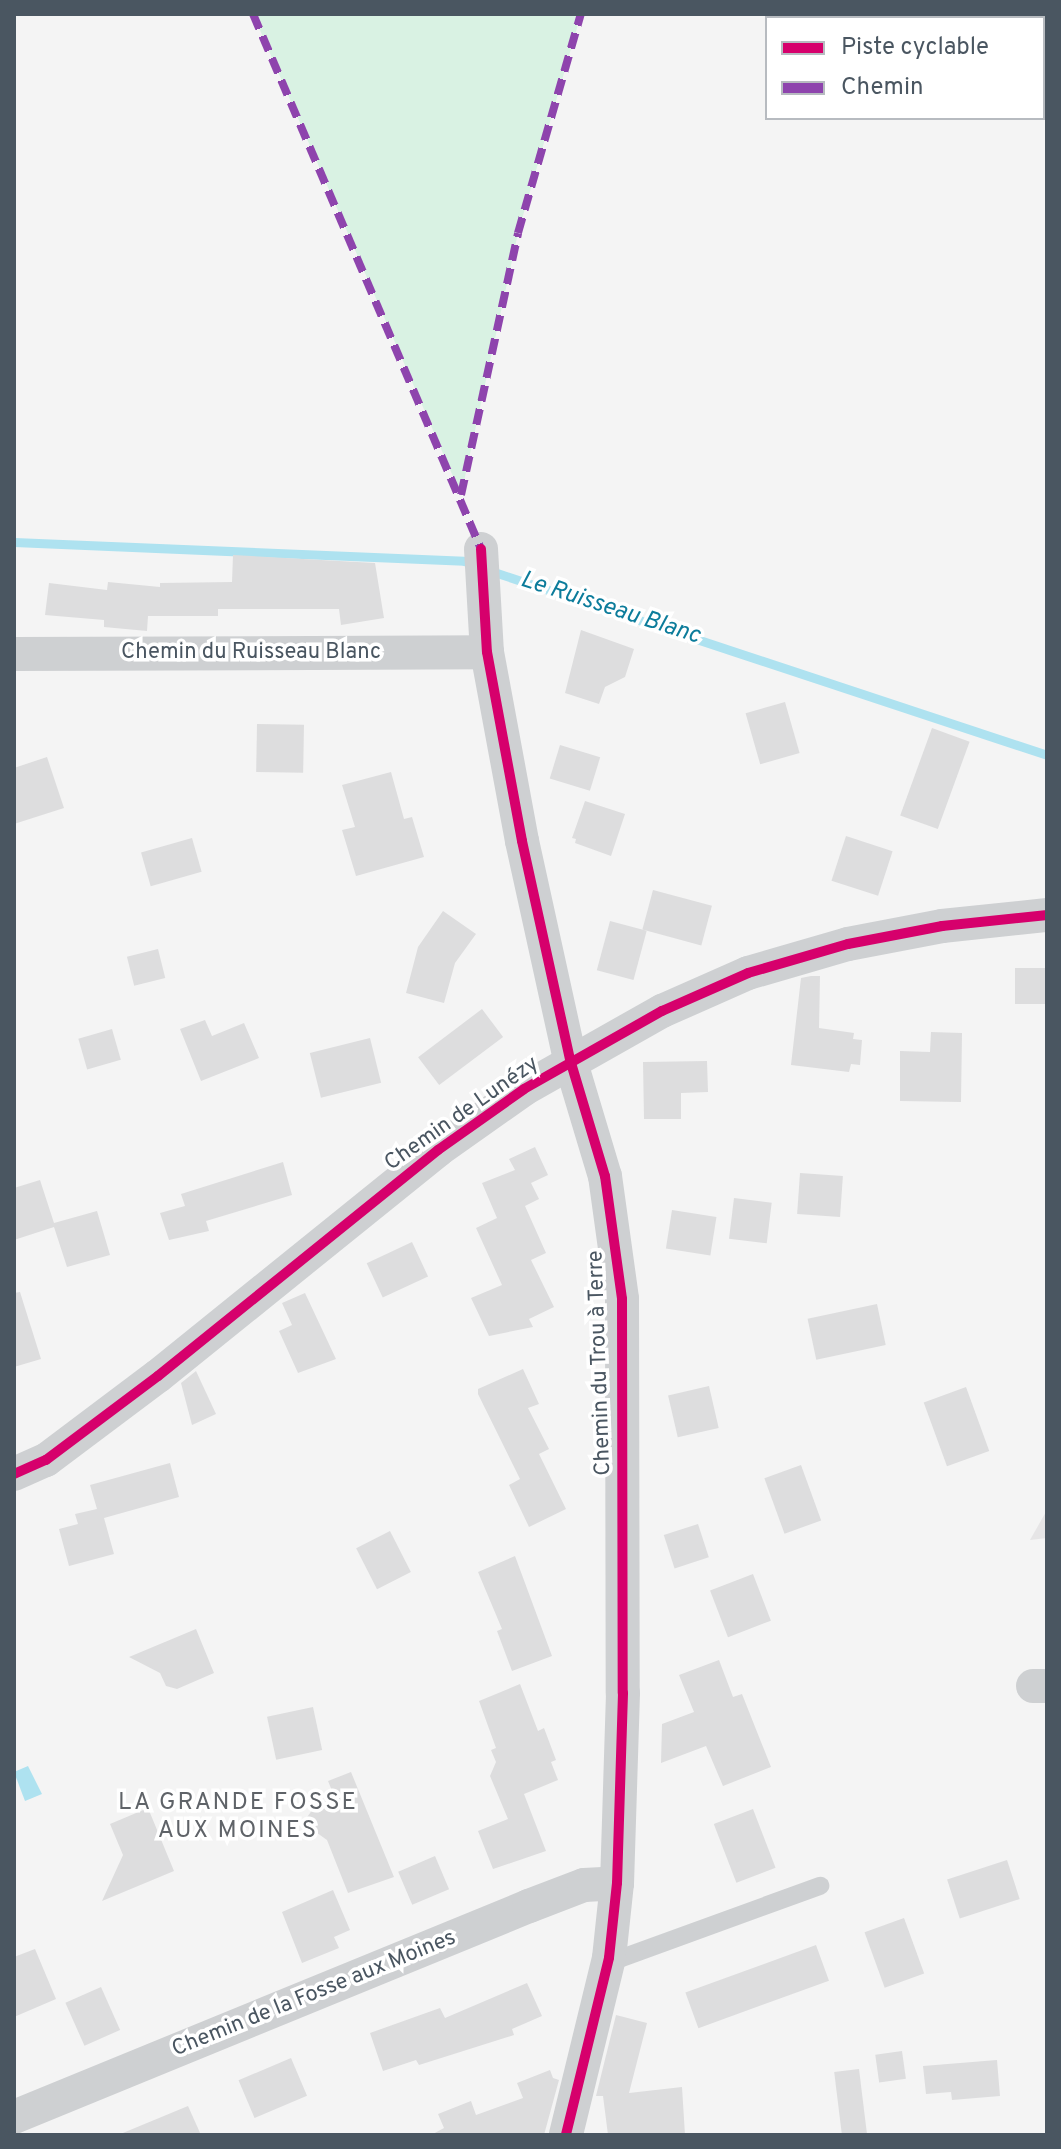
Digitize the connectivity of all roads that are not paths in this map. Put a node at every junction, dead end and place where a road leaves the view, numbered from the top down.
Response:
1 (481, 549) dead end
2 (487, 652) junction
3 (14, 654) edge
4 (1047, 915) edge
5 (571, 1063) junction
6 (14, 1474) edge
7 (617, 1883) junction
8 (820, 1886) dead end
9 (608, 1963) junction
10 (14, 2117) edge
11 (566, 2135) edge

1 - 2 street, Chemin du Trou à Terre
2 - 3 street, Chemin du Ruisseau Blanc
2 - 5 street, Chemin du Trou à Terre
4 - 5 street, Chemin de Lunézy
5 - 6 street, Chemin de Lunézy
5 - 7 street, Chemin du Trou à Terre
7 - 9 street, Chemin du Trou à Terre
7 - 10 street, Chemin de la Fosse aux Moines
8 - 9 lane
9 - 11 street, Chemin du Trou à Terre

